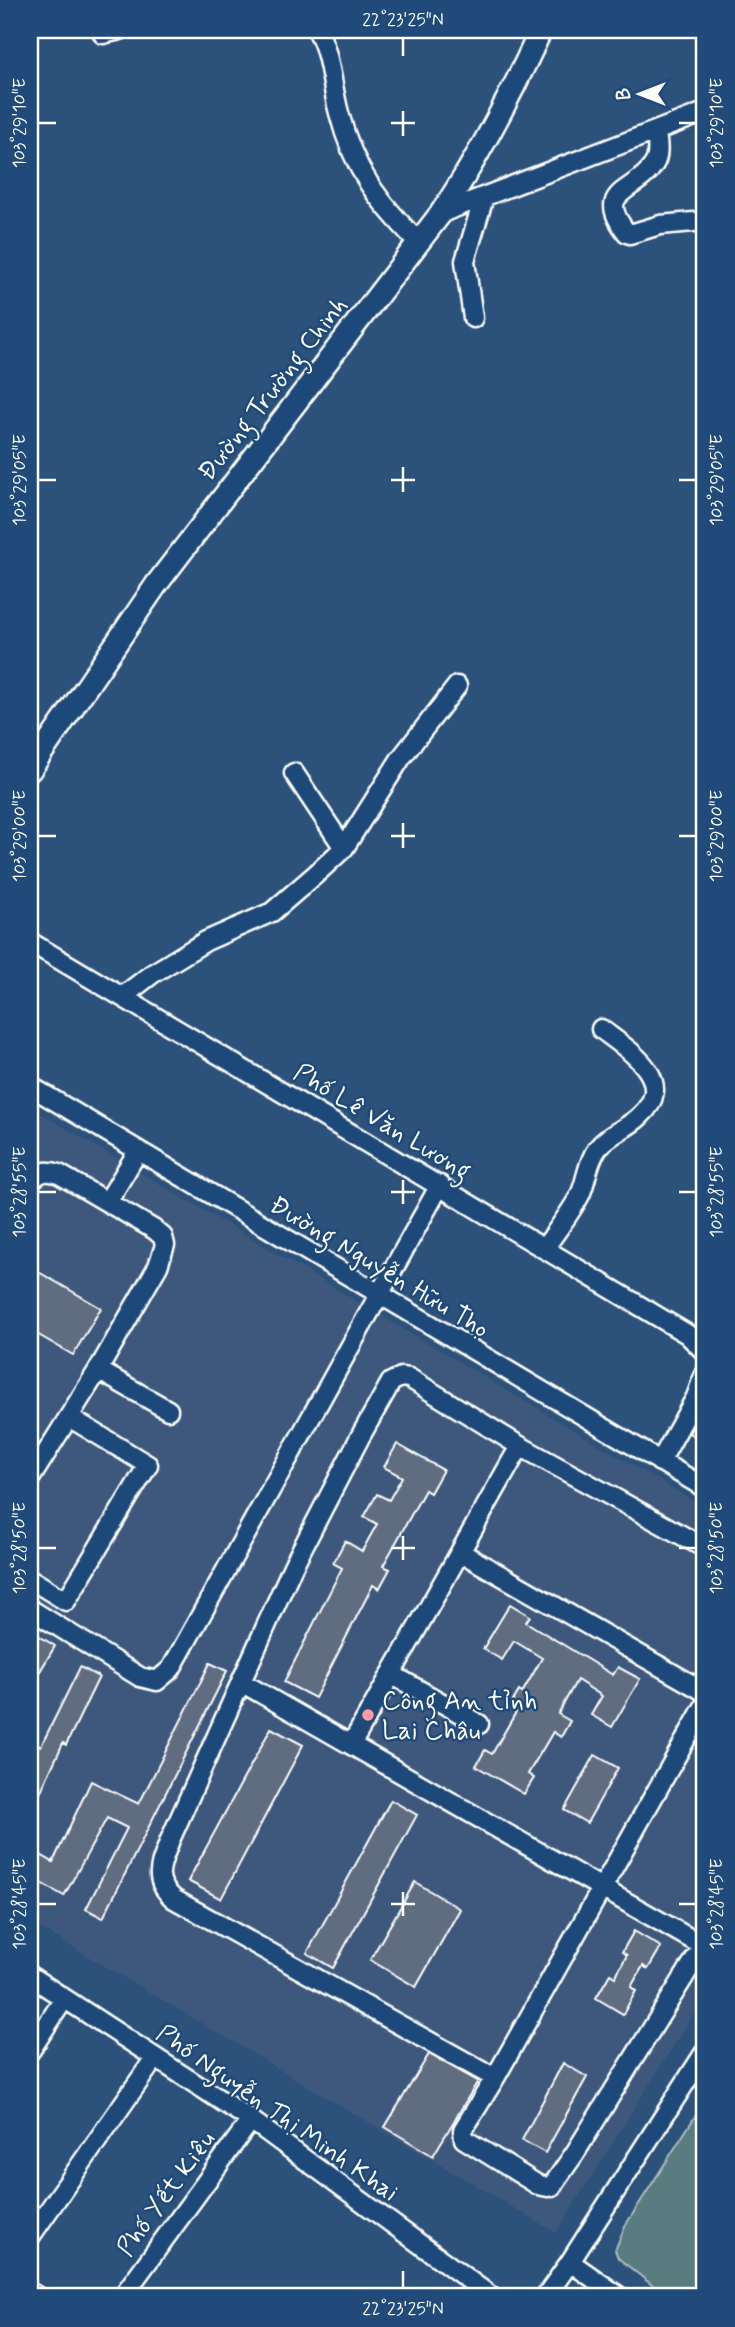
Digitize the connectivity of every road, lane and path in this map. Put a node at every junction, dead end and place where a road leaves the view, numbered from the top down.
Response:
1 (317, 30) edge
2 (541, 30) edge
3 (705, 112) edge
4 (656, 131) junction
5 (484, 197) junction
6 (441, 213) junction
7 (705, 221) edge
8 (419, 243) junction
9 (473, 318) dead end
10 (457, 686) dead end
11 (30, 770) edge
12 (294, 773) dead end
13 (344, 848) junction
14 (30, 942) edge
15 (122, 997) junction
16 (601, 1029) dead end
17 (30, 1086) edge
18 (138, 1151) junction
19 (30, 1182) edge
20 (440, 1185) junction
21 (108, 1201) junction
22 (544, 1249) junction
23 (380, 1295) junction
24 (705, 1352) edge
25 (98, 1370) junction
26 (705, 1373) edge
27 (168, 1410) dead end
28 (69, 1417) junction
29 (520, 1446) junction
30 (660, 1462) junction
31 (31, 1475) edge
32 (705, 1488) edge
33 (705, 1548) edge
34 (460, 1552) junction
35 (30, 1579) edge
36 (30, 1609) edge
37 (391, 1674) junction
38 (241, 1682) junction
39 (705, 1692) edge
40 (705, 1705) edge
41 (480, 1724) dead end
42 (351, 1745) junction
43 (603, 1888) junction
44 (705, 1945) edge
45 (30, 1976) edge
46 (64, 1999) junction
47 (30, 2051) edge
48 (705, 2052) edge
49 (155, 2058) junction
50 (495, 2078) junction
51 (251, 2120) junction
52 (30, 2237) edge
53 (570, 2262) junction
54 (30, 2292) edge
55 (38, 2297) edge
56 (122, 2297) edge
57 (492, 2297) edge
58 (545, 2297) edge
59 (620, 2297) edge

1 - 8 street
2 - 6 main road, Đường Trường Chinh
3 - 4 street
4 - 5 street
4 - 7 street
5 - 6 street
5 - 9 street
6 - 8 main road, Đường Trường Chinh
8 - 11 main road, Đường Trường Chinh
10 - 13 street
12 - 13 street
13 - 15 street
14 - 15 street, Phố Lê Văn Lương
15 - 20 street, Phố Lê Văn Lương
16 - 22 street
17 - 18 street, Đường Nguyễn Hữu Thọ
18 - 21 street
18 - 23 street, Đường Nguyễn Hữu Thọ
19 - 21 street
20 - 22 street, Phố Lê Văn Lương
20 - 23 street
21 - 25 street
22 - 24 street, Phố Lê Văn Lương
23 - 30 street, Đường Nguyễn Hữu Thọ
23 - 36 street
25 - 27 street
25 - 28 street
26 - 30 street
28 - 31 street
28 - 35 street
29 - 33 street
29 - 34 street
29 - 38 street
30 - 32 street, Đường Nguyễn Hữu Thọ
34 - 37 street
34 - 39 street
37 - 41 street
37 - 42 street
38 - 42 street
38 - 50 street
40 - 43 street
42 - 43 street
43 - 44 street
43 - 50 street
44 - 50 street
45 - 46 street, Phố Nguyễn Thị Minh Khai
46 - 47 street
46 - 49 street, Phố Nguyễn Thị Minh Khai
48 - 53 street
49 - 51 street, Phố Nguyễn Thị Minh Khai
49 - 52 street
51 - 56 street, Phố Yết Kiêu
51 - 57 street, Phố Nguyễn Thị Minh Khai
53 - 58 street
53 - 59 street
54 - 55 street

